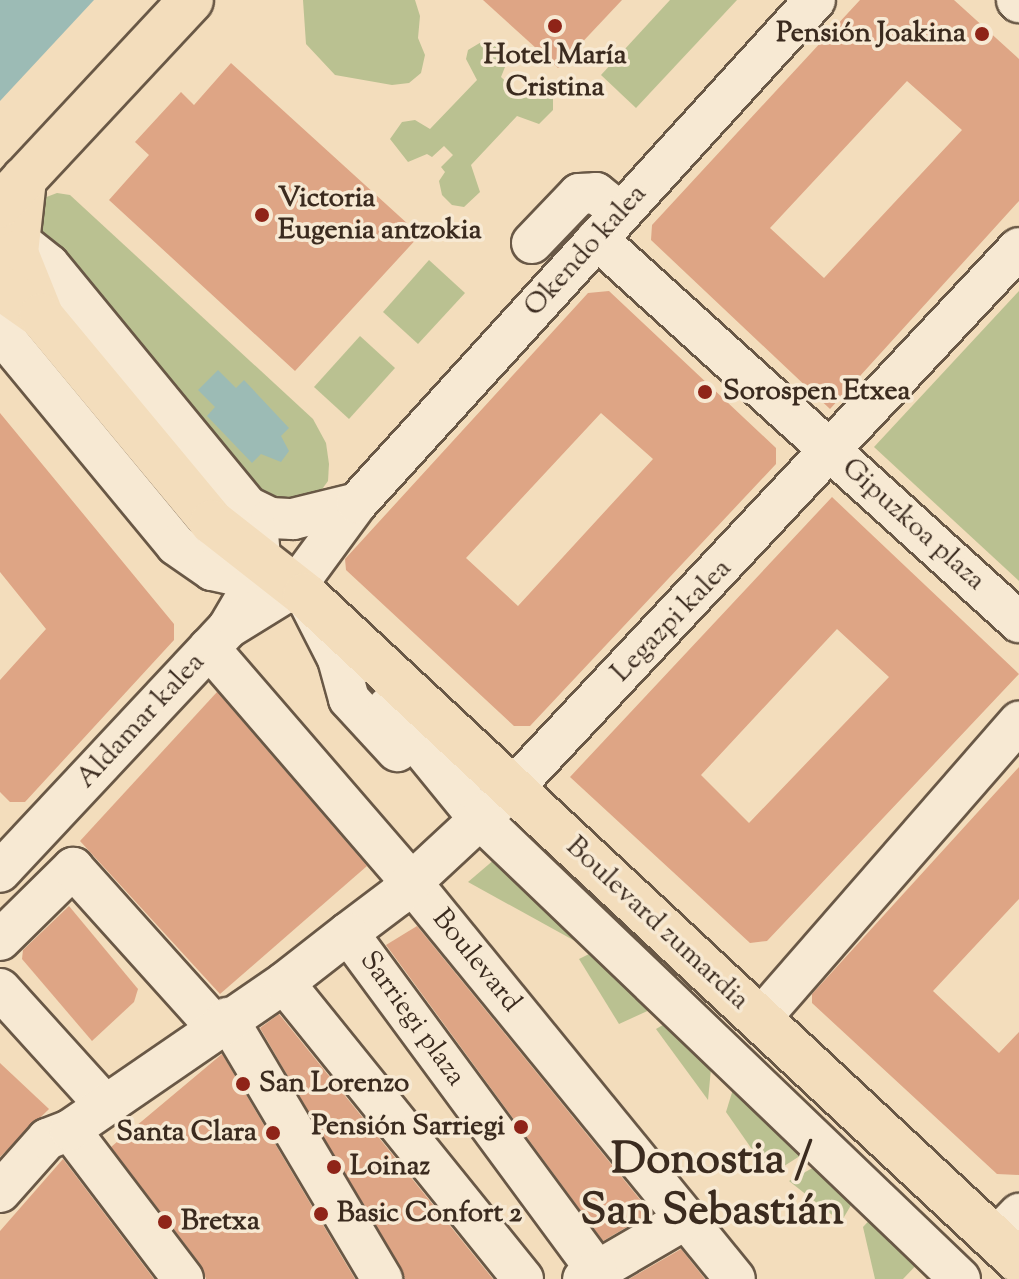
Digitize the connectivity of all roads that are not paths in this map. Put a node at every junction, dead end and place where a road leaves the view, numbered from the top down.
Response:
1 (191, 0) edge
2 (815, 0) edge
3 (10, 214) edge
4 (609, 226) junction
5 (532, 243) dead end
6 (1019, 248) edge
7 (0, 288) edge
8 (41, 316) junction
9 (0, 332) edge
10 (833, 452) junction
11 (142, 475) dead end
12 (357, 503) junction
13 (248, 507) junction
14 (280, 581) junction
15 (1019, 622) edge
16 (218, 638) junction
17 (388, 707) dead end
18 (1019, 722) edge
19 (408, 763) dead end
20 (512, 789) junction
21 (477, 816) junction
22 (8, 848) edge
23 (58, 881) junction
24 (411, 882) junction
25 (348, 933) junction
26 (0, 940) edge
27 (284, 983) junction
28 (0, 989) edge
29 (772, 1005) dead end
30 (222, 1023) junction
31 (105, 1105) junction
32 (70, 1130) junction
33 (0, 1192) edge
34 (686, 1219) junction
35 (1011, 1238) edge
36 (964, 1272) edge
37 (590, 1275) edge
38 (183, 1279) edge
39 (382, 1279) edge
40 (523, 1279) edge
41 (735, 1279) edge

1 - 3 main road
2 - 4 street, Okendo kalea
3 - 8 main road
3 - 13 street
4 - 5 street
4 - 10 street
4 - 12 street, Okendo kalea
6 - 10 street, Gipuzkoa plaza
7 - 8 main road
7 - 11 street
8 - 14 main road, Boulevard zumardia
9 - 14 street
10 - 15 street, Gipuzkoa plaza
10 - 20 street, Legazpi kalea
12 - 13 street
12 - 14 street, Okendo kalea
13 - 14 street
14 - 16 street, Aldamar kalea
14 - 19 street
14 - 20 main road, Boulevard zumardia
16 - 22 street, Aldamar kalea
16 - 24 street, Boulevard
17 - 21 street
18 - 29 street
20 - 21 street, Legazpi kalea
20 - 35 main road, Boulevard zumardia
21 - 24 street, Legazpi kalea
21 - 36 street
22 - 23 street
23 - 26 street
23 - 30 street
24 - 25 street, Legazpi kalea
24 - 34 street, Boulevard
25 - 27 street, Sarriegi plaza
25 - 37 street, Sarriegi plaza
27 - 30 street, Sarriegi plaza
27 - 40 street
28 - 31 street
30 - 31 street, Sarriegi plaza
30 - 39 street
31 - 32 street, Sarriegi plaza
32 - 33 street, Sarriegi plaza
32 - 38 street
34 - 37 street
34 - 41 street, Boulevard

